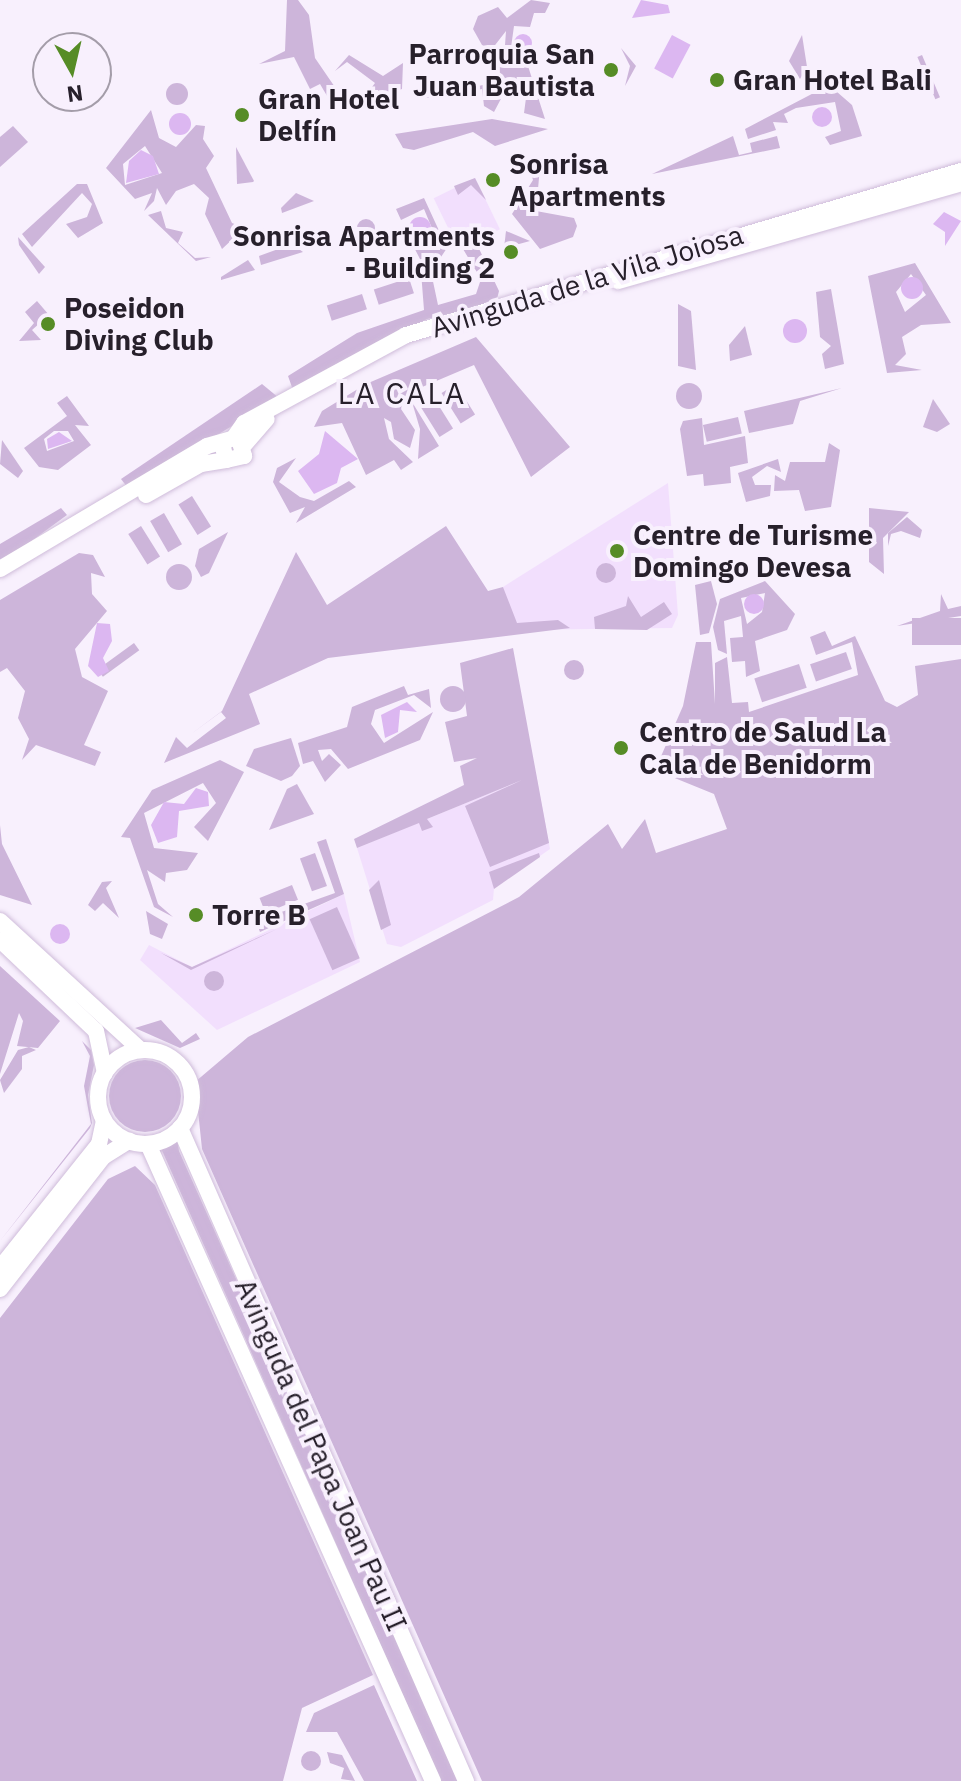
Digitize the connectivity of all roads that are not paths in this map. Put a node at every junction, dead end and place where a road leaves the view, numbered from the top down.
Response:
1 (961, 171) edge
2 (961, 183) edge
3 (232, 446) junction
4 (0, 569) edge
5 (0, 581) edge
6 (0, 921) edge
7 (0, 940) edge
8 (141, 1050) junction
9 (105, 1073) junction
10 (104, 1121) junction
11 (180, 1128) junction
12 (129, 1141) junction
13 (148, 1144) junction
14 (0, 1268) edge
15 (0, 1289) edge
16 (433, 1781) edge
17 (466, 1781) edge

1 - 3 main road, Avinguda de la Vila Joiosa
2 - 3 main road, Avinguda de la Vila Joiosa
3 - 4 main road, Avinguda de la Vila Joiosa
3 - 5 main road, Avinguda de la Vila Joiosa
6 - 8 main road
7 - 9 main road
8 - 9 main road
8 - 11 main road
9 - 10 main road
10 - 12 main road
10 - 14 main road
11 - 13 main road
11 - 17 main road, Avinguda del Papa Joan Pau II
12 - 13 main road
12 - 15 main road
13 - 16 main road, Avinguda del Papa Joan Pau II

